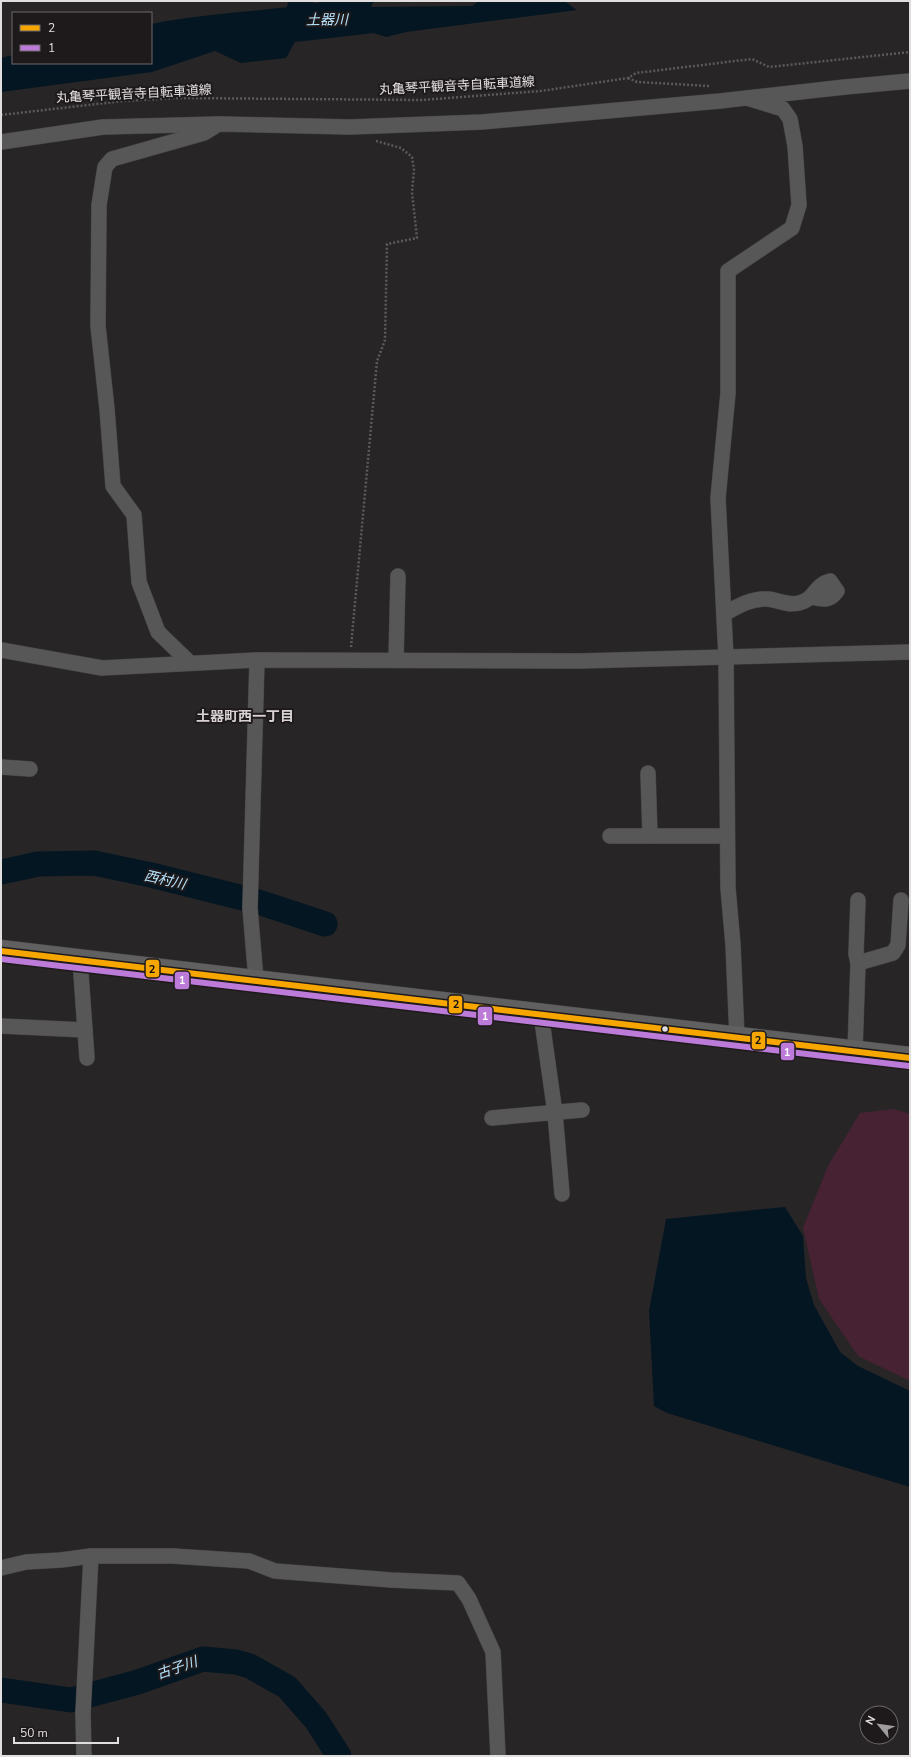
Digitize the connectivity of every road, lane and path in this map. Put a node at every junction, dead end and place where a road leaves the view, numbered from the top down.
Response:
1 (910, 52) edge
2 (628, 78) junction
3 (910, 81) edge
4 (716, 87) dead end
5 (747, 98) junction
6 (1, 115) edge
7 (219, 124) junction
8 (376, 141) dead end
9 (1, 142) edge
10 (398, 576) dead end
11 (812, 597) dead end
12 (724, 614) junction
13 (1, 650) edge
14 (910, 652) edge
15 (726, 657) junction
16 (256, 660) junction
17 (350, 660) junction
18 (396, 660) junction
19 (190, 663) junction
20 (1, 767) edge
21 (30, 770) dead end
22 (648, 773) dead end
23 (610, 836) dead end
24 (650, 836) junction
25 (727, 836) junction
26 (858, 900) dead end
27 (901, 900) dead end
28 (1, 951) edge
29 (80, 960) junction
30 (858, 963) junction
31 (256, 980) junction
32 (541, 1014) junction
33 (1, 1026) edge
34 (85, 1030) junction
35 (737, 1037) junction
36 (855, 1051) junction
37 (87, 1058) dead end
38 (910, 1058) edge
39 (582, 1110) dead end
40 (555, 1113) junction
41 (492, 1118) dead end
42 (562, 1194) dead end
43 (91, 1556) junction
44 (1, 1568) edge
45 (84, 1756) edge
46 (498, 1756) edge

1 - 2 path, 丸亀琴平観音寺自転車道線
2 - 4 path
2 - 6 path, 丸亀琴平観音寺自転車道線
3 - 5 street
5 - 7 street
5 - 12 street
7 - 9 street
7 - 19 street
8 - 17 path
10 - 18 street
11 - 12 street
12 - 15 street
13 - 19 street
14 - 15 street
15 - 18 street
15 - 25 street
16 - 17 street
16 - 19 street
16 - 31 street
17 - 18 street
20 - 21 street
22 - 24 street
23 - 24 street
24 - 25 street
25 - 35 street
26 - 30 street
27 - 30 street
28 - 29 main road
29 - 31 main road
29 - 34 street
30 - 36 street
31 - 32 main road
32 - 35 main road
32 - 40 street
33 - 34 street
34 - 37 street
35 - 36 main road
36 - 38 main road
39 - 40 street
40 - 41 street
40 - 42 street
43 - 44 street
43 - 45 street
43 - 46 street

